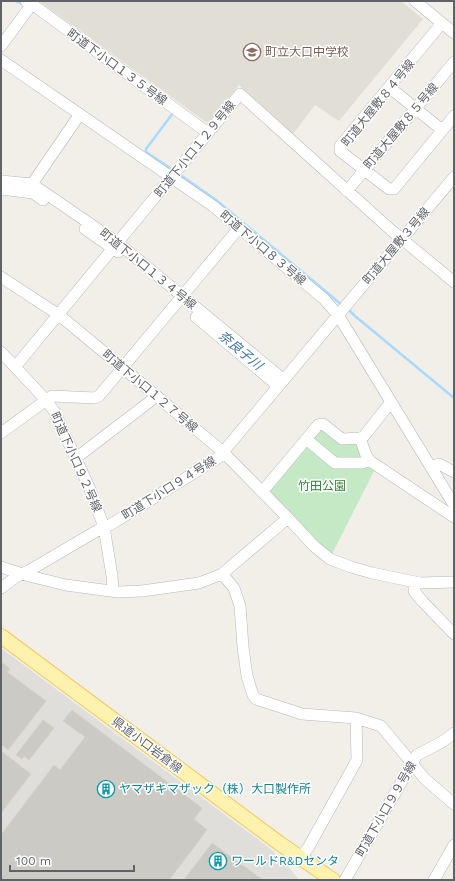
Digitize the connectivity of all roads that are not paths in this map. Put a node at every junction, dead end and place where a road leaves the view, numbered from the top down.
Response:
1 (415, 1) edge
2 (29, 2) edge
3 (442, 23) junction
4 (454, 33) edge
5 (1, 46) edge
6 (1, 60) edge
7 (454, 62) edge
8 (389, 87) junction
9 (416, 108) junction
10 (80, 114) junction
11 (454, 116) edge
12 (442, 130) junction
13 (208, 133) junction
14 (364, 170) junction
15 (454, 177) edge
16 (172, 178) junction
17 (1, 181) edge
18 (32, 184) junction
19 (1, 188) edge
20 (347, 191) junction
21 (239, 228) junction
22 (402, 239) junction
23 (116, 246) junction
24 (1, 278) edge
25 (454, 282) edge
26 (180, 298) junction
27 (59, 315) junction
28 (338, 315) junction
29 (1, 352) edge
30 (15, 367) junction
31 (122, 367) junction
32 (281, 383) junction
33 (157, 396) junction
34 (46, 400) junction
35 (391, 402) junction
36 (1, 433) edge
37 (360, 438) junction
38 (306, 439) junction
39 (223, 452) junction
40 (76, 458) junction
41 (370, 461) junction
42 (431, 467) junction
43 (454, 472) edge
44 (262, 492) junction
45 (454, 505) edge
46 (454, 517) edge
47 (288, 518) junction
48 (104, 527) junction
49 (1, 567) edge
50 (22, 574) junction
51 (222, 574) junction
52 (416, 582) junction
53 (454, 582) edge
54 (1, 588) edge
55 (113, 591) junction
56 (454, 634) edge
57 (1, 636) edge
58 (356, 718) junction
59 (454, 733) edge
60 (412, 763) junction
61 (454, 804) edge
62 (454, 845) edge
63 (300, 858) junction
64 (333, 880) edge
65 (345, 880) edge
66 (434, 880) edge

1 - 3 street
2 - 5 street
2 - 13 street, 町道下小口１３５号線
3 - 4 street
3 - 8 street, 町道大屋敷８４号線
6 - 10 street, 町道下小口８３号線
7 - 9 street, 町道大屋敷８５号線
8 - 9 street
8 - 14 street, 町道大屋敷８４号線
9 - 12 street
9 - 14 street, 町道大屋敷８５号線
10 - 16 street, 町道下小口８３号線
10 - 18 street
11 - 12 street, 町道大屋敷８４号線
12 - 14 street, 町道大屋敷８４号線
13 - 16 street, 町道下小口１２９号線
13 - 20 street, 町道下小口１２９号線
14 - 20 street, 町道大屋敷８５号線
15 - 22 street, 町道大屋敷３号線
16 - 21 street, 町道下小口８３号線
16 - 23 street, 町道下小口１２９号線
17 - 18 street, 町道下小口１３４号線
18 - 23 street, 町道下小口１３４号線
19 - 23 street
20 - 22 street, 町道下小口１２９号線
21 - 26 street
21 - 28 street, 町道下小口８３号線
22 - 25 street, 町道下小口１２９号線
22 - 28 street, 町道大屋敷３号線
23 - 26 street, 町道下小口１３４号線
23 - 27 street, 町道下小口１２９号線
24 - 27 street, 町道下小口１２７号線
26 - 31 street
26 - 32 street, 町道下小口１３４号線
27 - 30 street, 町道下小口１２９号線
27 - 31 street, 町道下小口１２７号線
28 - 32 street, 町道下小口９４号線
28 - 35 street, 町道下小口８３号線
29 - 30 street, 町道下小口９２号線
30 - 34 street, 町道下小口９２号線
31 - 33 street, 町道下小口１２７号線
31 - 34 street
32 - 39 street, 町道下小口９４号線
33 - 39 street, 町道下小口１２７号線
33 - 40 street
34 - 36 street
34 - 40 street, 町道下小口９２号線
35 - 37 street
35 - 42 street, 町道下小口８３号線
37 - 38 street
37 - 41 street
38 - 41 street
38 - 44 street
39 - 44 street, 町道下小口１２７号線
39 - 48 street, 町道下小口９４号線
40 - 48 street, 町道下小口９２号線
41 - 46 street
42 - 43 street
42 - 45 street, 町道下小口８３号線
44 - 47 street, 町道下小口１２７号線
47 - 51 street
47 - 52 street, 町道下小口１２７号線
48 - 50 street, 町道下小口９４号線
48 - 55 street, 町道下小口９２号線
49 - 50 street
50 - 54 street, 町道下小口９４号線
50 - 55 street
51 - 55 street
51 - 58 street
52 - 53 street, 町道下小口１２７号線
52 - 56 street
57 - 63 main road, 県道小口岩倉線
58 - 60 street
58 - 63 street
59 - 60 street, 町道下小口９９号線
60 - 61 street
60 - 65 street, 町道下小口９９号線
62 - 66 street
63 - 64 main road, 県道小口岩倉線

